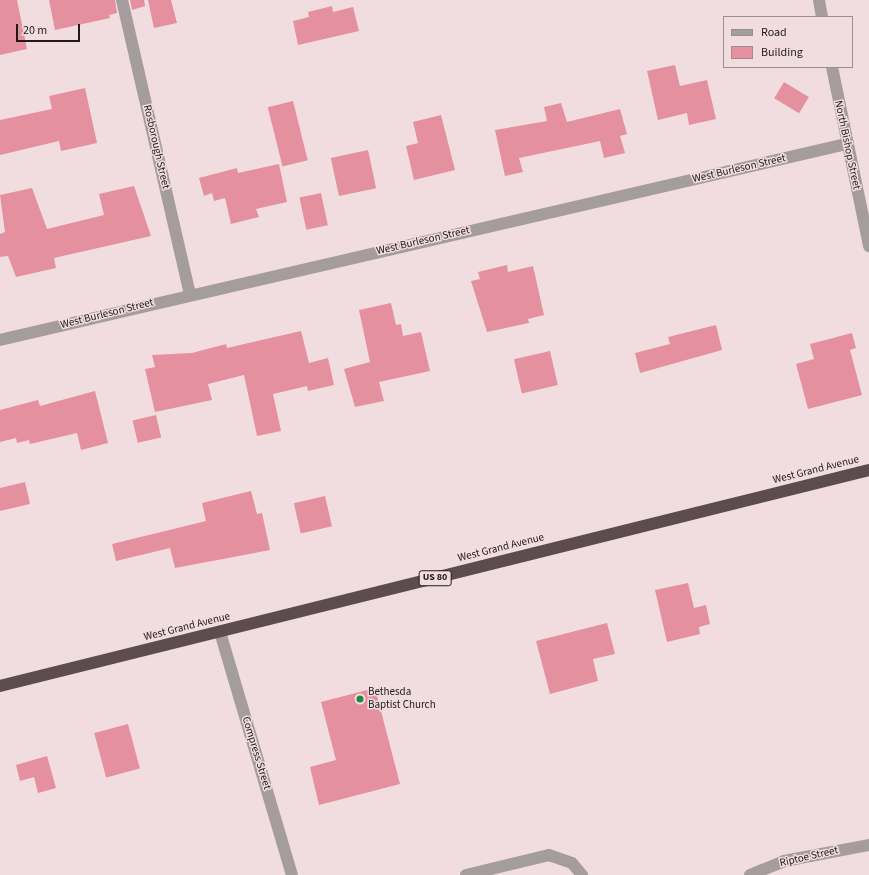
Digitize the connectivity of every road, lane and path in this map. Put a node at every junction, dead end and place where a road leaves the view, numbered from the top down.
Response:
1 (122, 0) edge
2 (819, 0) edge
3 (822, 16) edge
4 (832, 68) edge
5 (846, 144) junction
6 (869, 246) edge
7 (190, 295) junction
8 (0, 340) edge
9 (869, 470) edge
10 (220, 632) junction
11 (0, 686) edge
12 (869, 845) edge
13 (292, 875) edge
14 (466, 875) edge
15 (582, 875) edge
16 (750, 875) edge

1 - 7 street, Rosborough Street
2 - 3 street
4 - 5 street, North Bishop Street
5 - 6 street, North Bishop Street
5 - 7 street, West Burleson Street
7 - 8 street, West Burleson Street
9 - 10 highway, West Grand Avenue / US 80
10 - 11 highway, West Grand Avenue / US 80
10 - 13 street, Compress Street
12 - 16 street, Riptoe Street
14 - 15 street

